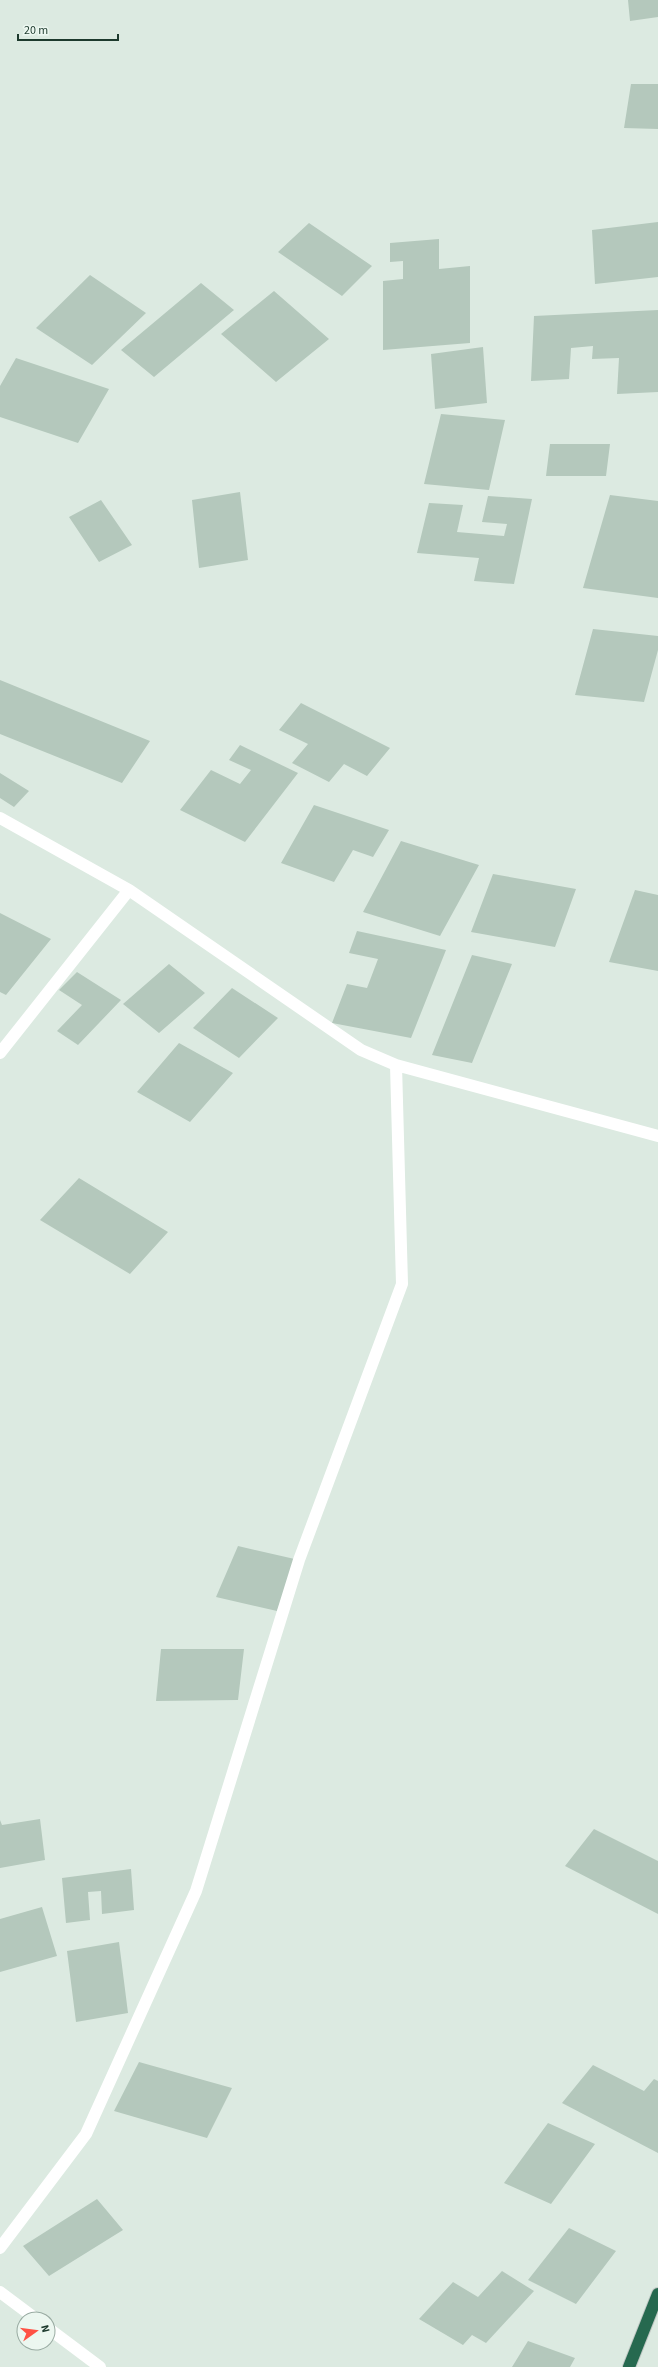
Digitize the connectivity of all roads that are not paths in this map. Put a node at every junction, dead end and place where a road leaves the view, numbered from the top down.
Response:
1 (0, 818) edge
2 (129, 890) junction
3 (0, 1053) edge
4 (396, 1065) junction
5 (658, 1136) edge
6 (0, 2248) edge
7 (0, 2292) edge
8 (658, 2294) edge
9 (25, 2311) edge
10 (56, 2334) edge
11 (100, 2367) edge
12 (629, 2367) edge

1 - 2 street
2 - 3 street
2 - 4 street
4 - 5 street
4 - 6 street
7 - 9 street
8 - 12 highway
10 - 11 street

